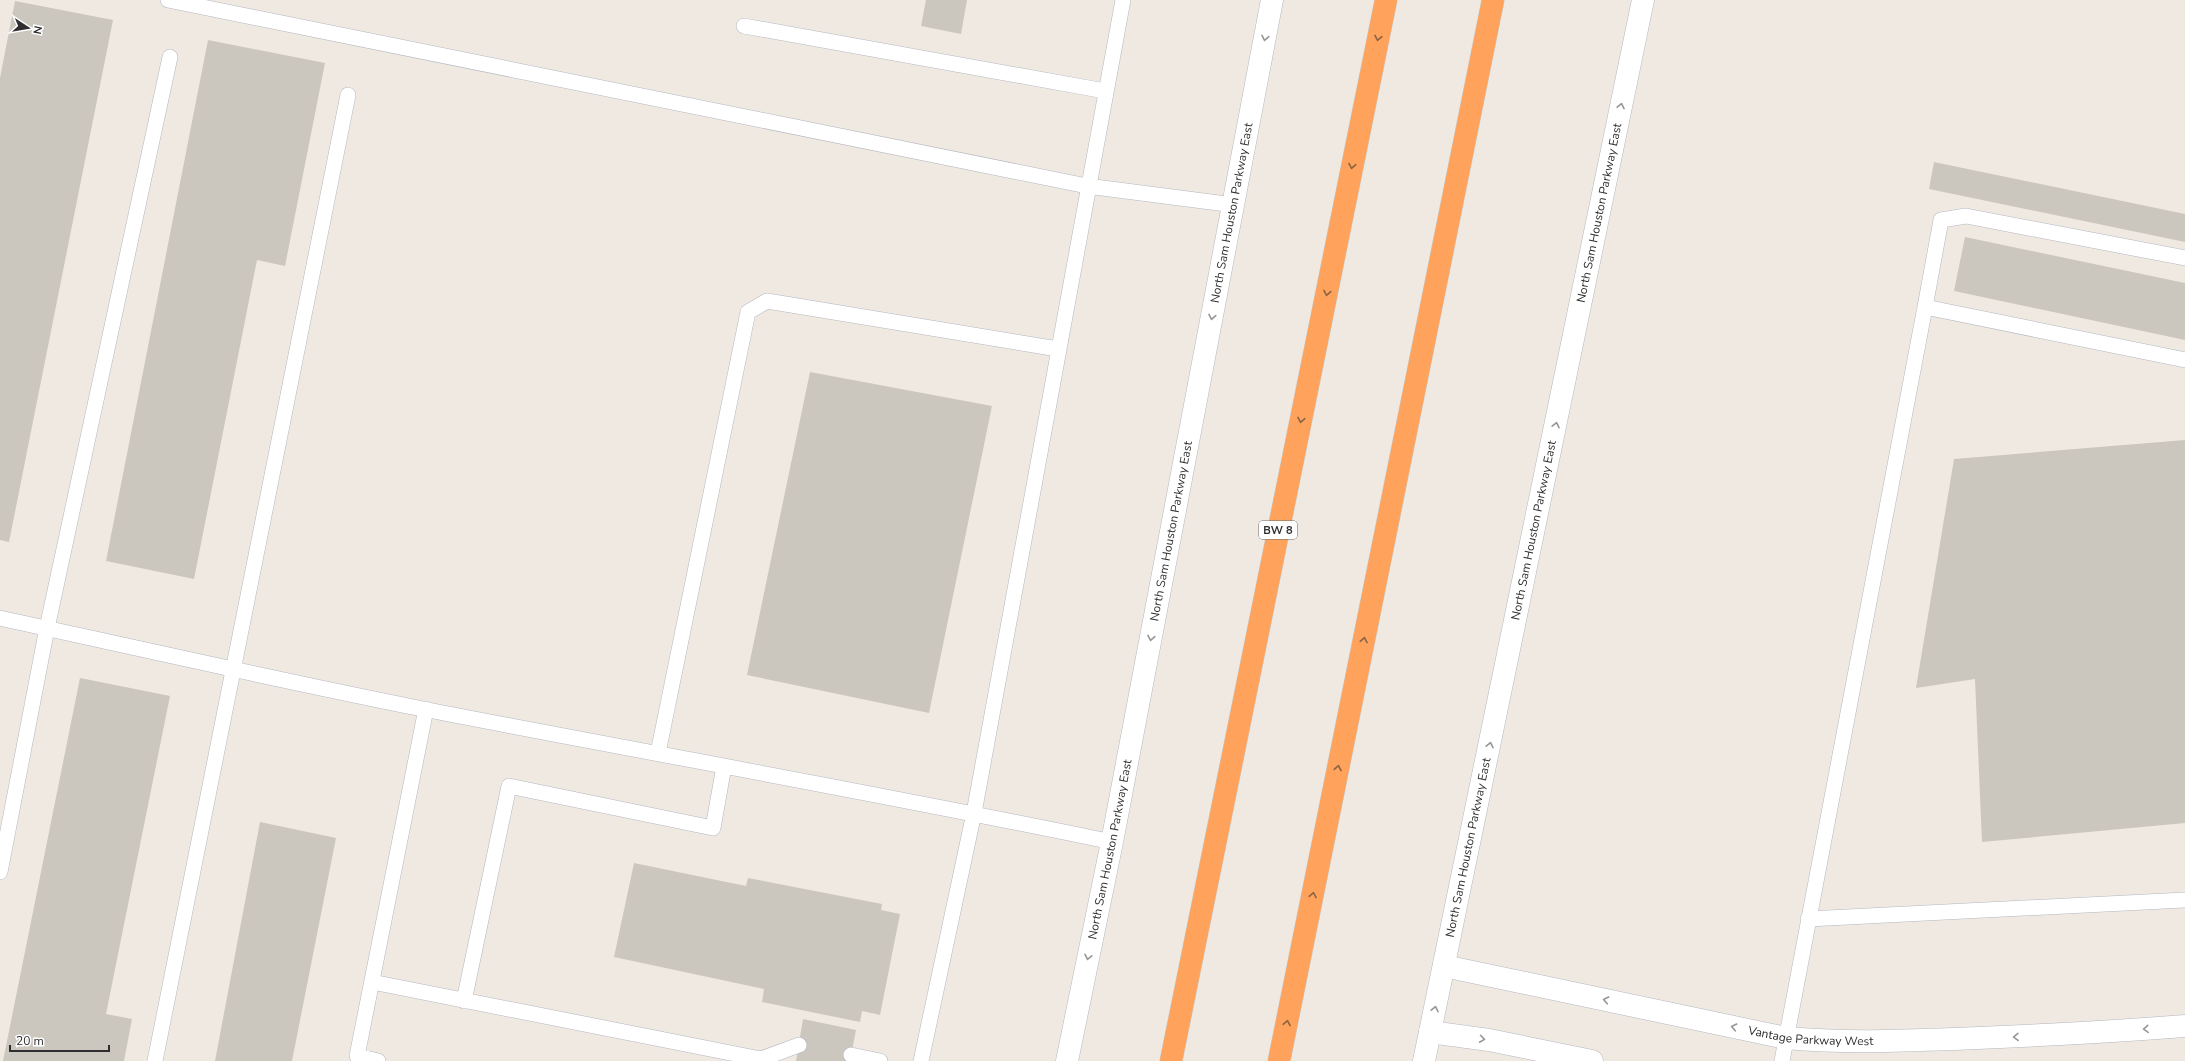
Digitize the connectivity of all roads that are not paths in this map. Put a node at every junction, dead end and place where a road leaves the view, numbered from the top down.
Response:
1 (168, 0) edge
2 (1123, 0) edge
3 (1272, 0) edge
4 (1386, 0) edge
5 (1493, 0) edge
6 (1643, 0) edge
7 (744, 26) dead end
8 (170, 57) dead end
9 (1105, 91) junction
10 (348, 95) dead end
11 (1087, 186) junction
12 (1234, 205) junction
13 (2185, 258) edge
14 (1925, 307) junction
15 (1058, 349) junction
16 (2185, 360) edge
17 (0, 618) edge
18 (47, 628) junction
19 (234, 670) junction
20 (426, 709) junction
21 (658, 753) junction
22 (724, 766) junction
23 (974, 814) junction
24 (1112, 842) junction
25 (0, 872) edge
26 (2185, 900) edge
27 (1808, 919) junction
28 (1444, 966) junction
29 (372, 982) junction
30 (464, 1001) junction
31 (2185, 1026) edge
32 (1430, 1032) junction
33 (1786, 1038) junction
34 (799, 1045) dead end
35 (851, 1055) dead end
36 (761, 1060) edge
37 (155, 1061) edge
38 (378, 1061) edge
39 (880, 1061) edge
40 (921, 1061) edge
41 (1067, 1061) edge
42 (1171, 1061) edge
43 (1280, 1061) edge
44 (1424, 1061) edge
45 (1592, 1061) edge
46 (1782, 1061) edge

1 - 11 lane
2 - 9 lane
3 -> 12 main road, North Sam Houston Parkway East
4 -> 42 highway, BW 8
43 -> 5 highway
28 -> 6 main road, North Sam Houston Parkway East
7 - 9 lane
8 - 18 lane
9 - 11 lane
10 - 19 lane
11 - 12 lane
11 - 15 lane
12 -> 24 main road, North Sam Houston Parkway East
13 - 14 lane
14 - 16 lane
14 - 27 lane
15 - 21 lane
15 - 23 lane
17 - 18 lane
18 - 19 lane
18 - 25 lane
19 - 20 lane
19 - 37 lane
20 - 21 lane
20 - 29 lane
21 - 22 lane
22 - 23 lane
22 - 30 lane
23 - 24 lane
23 - 40 lane
24 -> 41 main road, North Sam Houston Parkway East
26 - 27 lane
27 - 33 lane
32 -> 28 main road, North Sam Houston Parkway East
33 -> 28 main road, Vantage Parkway West
29 - 30 lane
29 - 38 lane
30 - 36 lane
31 -> 33 main road, Vantage Parkway West
32 - 44 main road, North Sam Houston Parkway East
32 -> 45 main road
33 - 46 lane
34 - 36 lane
35 - 39 lane

